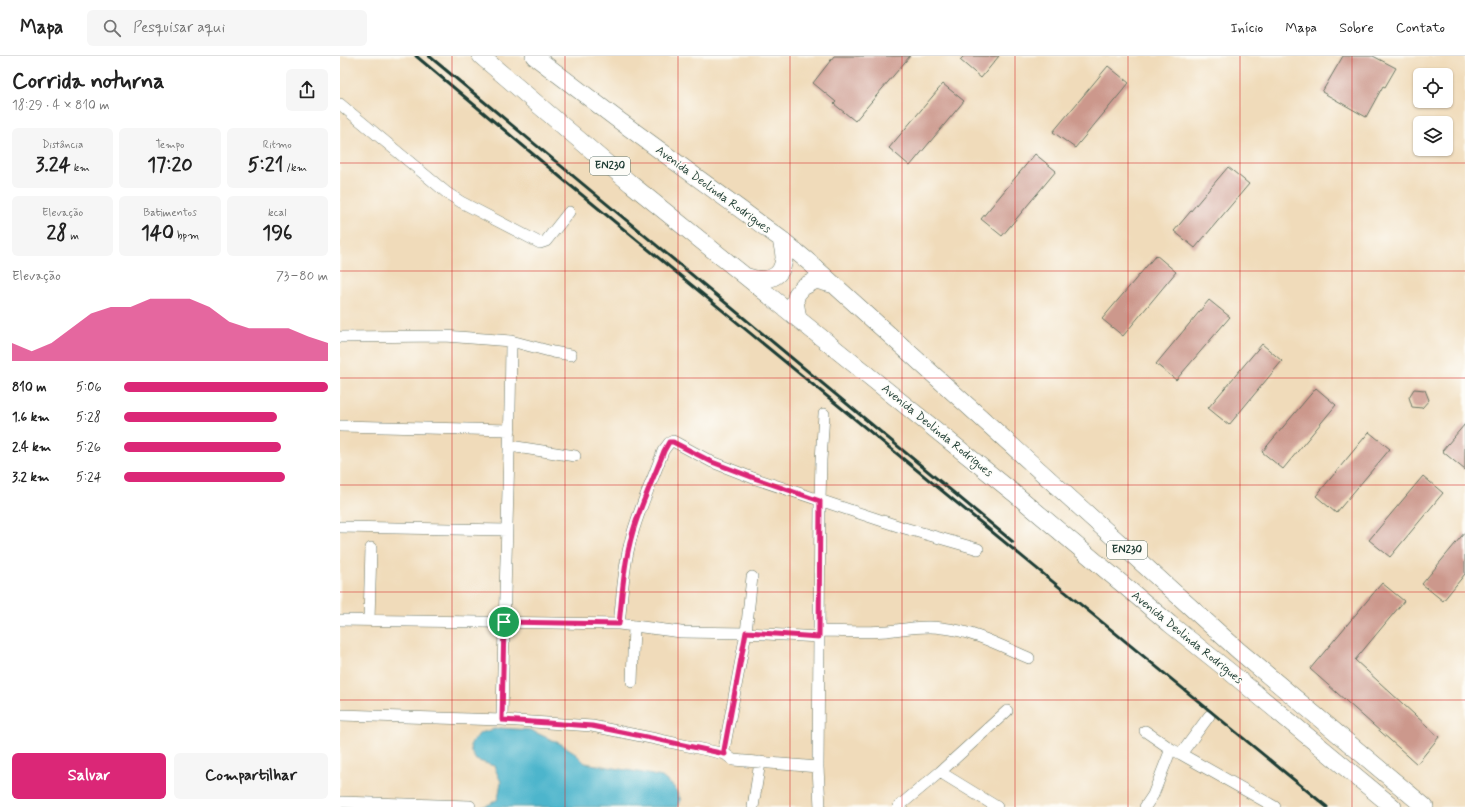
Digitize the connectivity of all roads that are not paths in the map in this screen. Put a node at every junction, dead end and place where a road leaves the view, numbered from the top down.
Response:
1 (482, 56) edge
2 (534, 56) edge
3 (340, 104) edge
4 (569, 212) dead end
5 (781, 239) junction
6 (741, 274) junction
7 (836, 285) junction
8 (798, 319) junction
9 (340, 337) edge
10 (511, 341) junction
11 (571, 355) dead end
12 (824, 414) dead end
13 (340, 426) edge
14 (510, 430) junction
15 (510, 446) junction
16 (575, 456) dead end
17 (820, 501) junction
18 (340, 527) edge
19 (507, 530) junction
20 (371, 548) dead end
21 (978, 549) dead end
22 (752, 577) dead end
23 (340, 620) edge
24 (369, 620) junction
25 (504, 622) junction
26 (619, 624) junction
27 (634, 626) junction
28 (746, 632) junction
29 (819, 634) junction
30 (1029, 658) dead end
31 (632, 682) dead end
32 (1007, 711) dead end
33 (340, 715) edge
34 (1209, 716) dead end
35 (502, 720) junction
36 (1145, 731) dead end
37 (1176, 751) junction
38 (725, 754) junction
39 (760, 762) junction
40 (818, 767) junction
41 (940, 772) junction
42 (340, 802) edge
43 (470, 806) edge
44 (753, 807) edge
45 (820, 807) edge
46 (898, 807) edge
47 (997, 807) edge
48 (1145, 807) edge
49 (1275, 807) edge
50 (1393, 807) edge
51 (1425, 807) edge

1 - 6 highway, Avenida Deolinda Rodrigues / EN230
2 - 5 highway, Avenida Deolinda Rodrigues / EN230
3 - 4 street
5 - 6 highway
5 - 7 highway, Avenida Deolinda Rodrigues / EN230
6 - 8 highway, Avenida Deolinda Rodrigues / EN230
7 - 8 highway
7 - 51 highway, Avenida Deolinda Rodrigues / EN230
8 - 50 highway, Avenida Deolinda Rodrigues / EN230
9 - 10 street
10 - 11 street
10 - 14 street
12 - 17 street
13 - 14 street
14 - 15 street
15 - 16 street
15 - 19 street
17 - 21 street
17 - 26 street
17 - 29 street
18 - 19 street
19 - 25 street
20 - 24 street
22 - 28 street
23 - 24 street
24 - 25 street
25 - 26 street
25 - 35 street
26 - 27 street
27 - 28 street
27 - 31 street
28 - 29 street
28 - 38 street
29 - 30 street
29 - 40 street
32 - 41 street
33 - 35 street
34 - 37 street
35 - 38 street
36 - 37 street
37 - 48 street
37 - 49 street
38 - 39 street
39 - 40 street
39 - 44 street
40 - 45 street
41 - 46 street
41 - 47 street
42 - 43 street

